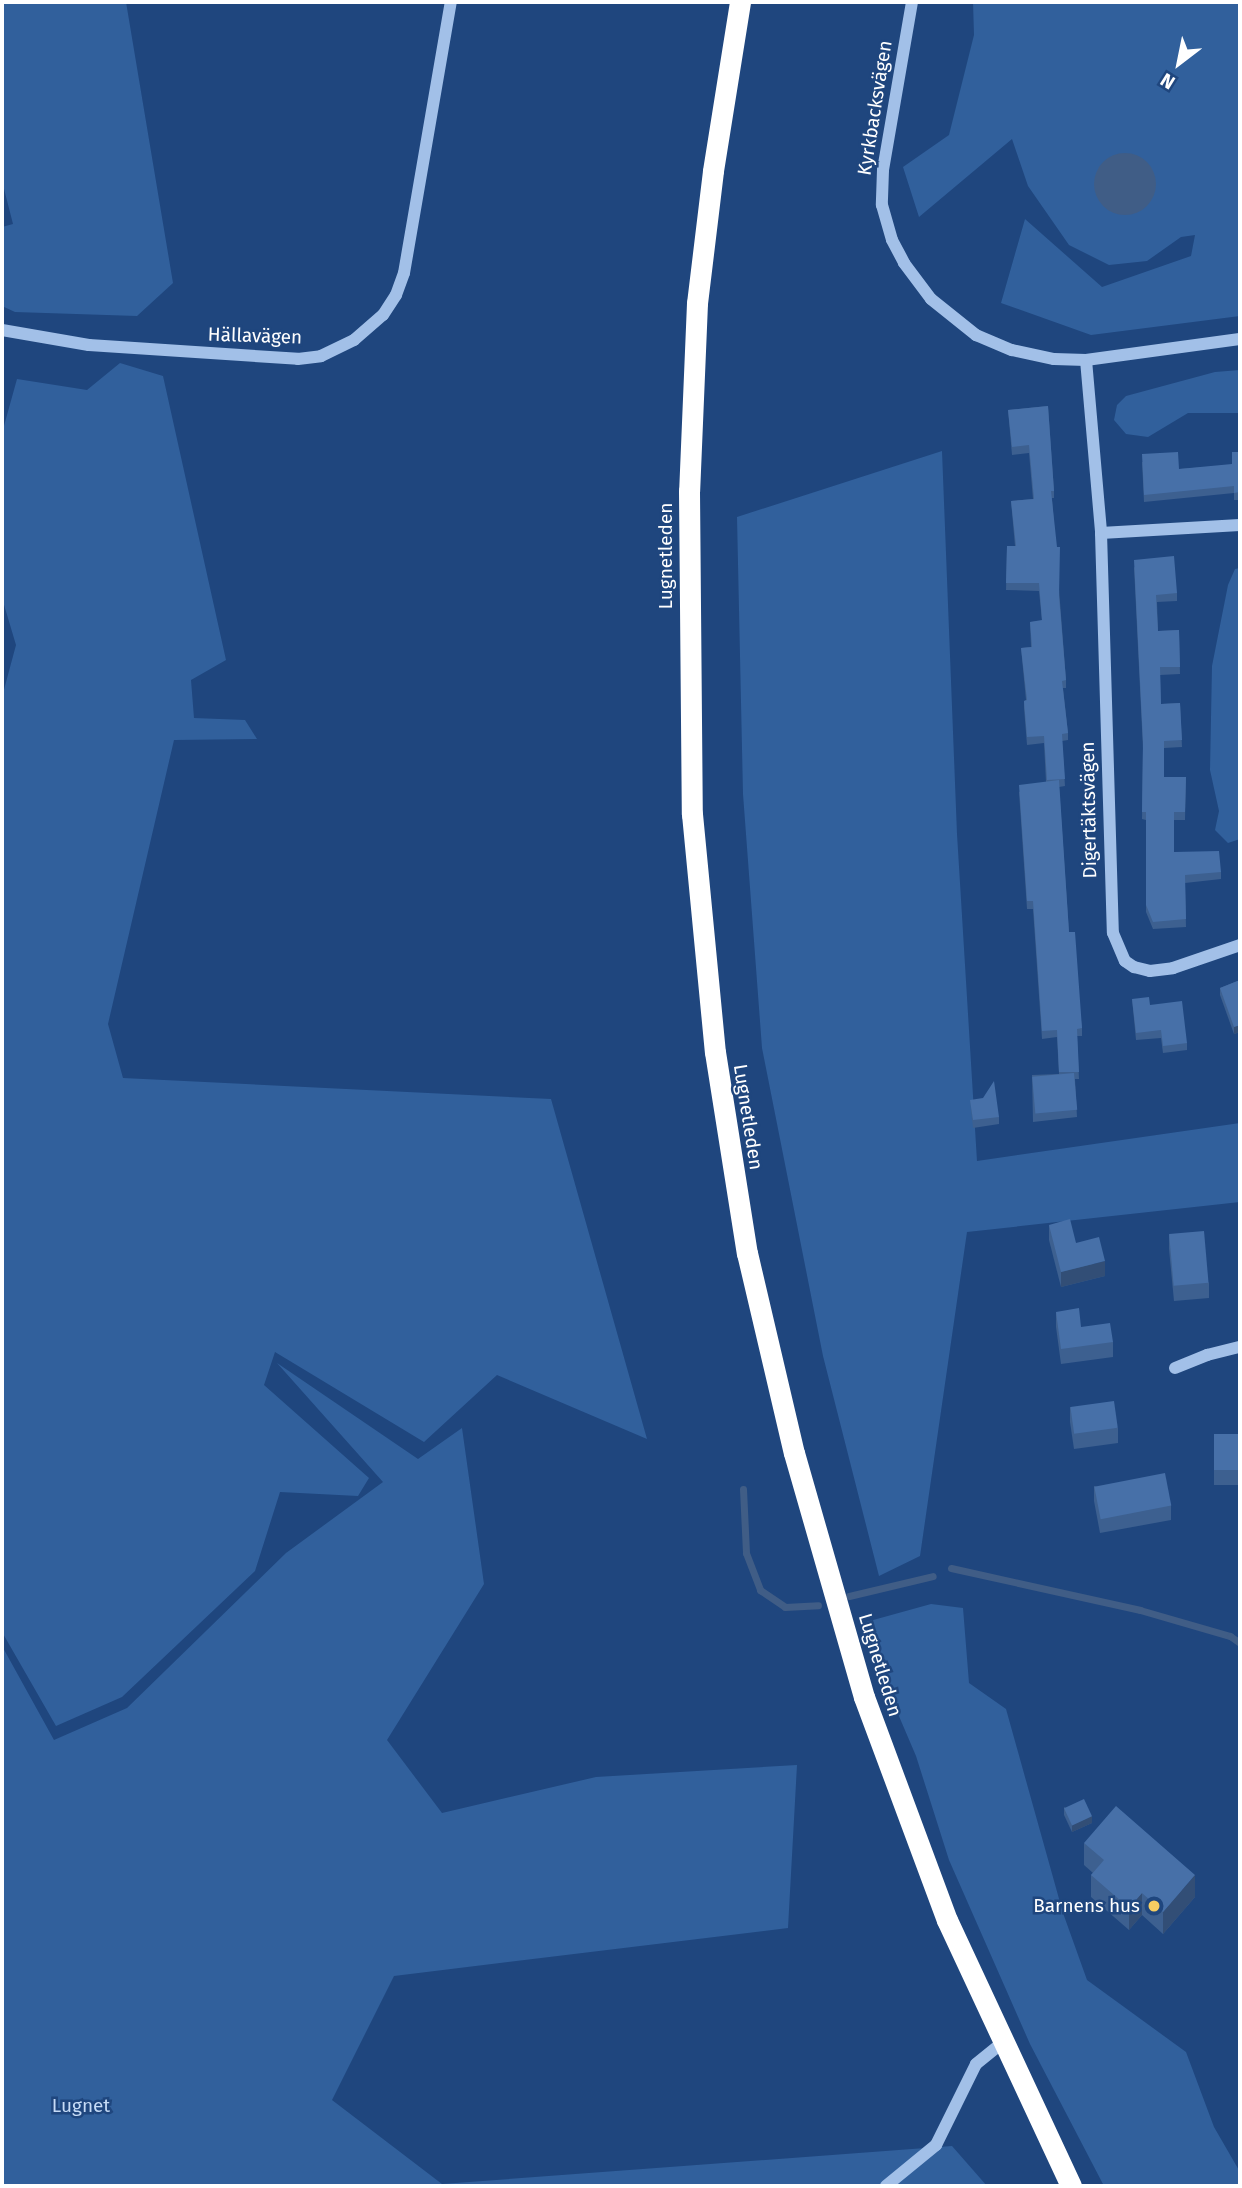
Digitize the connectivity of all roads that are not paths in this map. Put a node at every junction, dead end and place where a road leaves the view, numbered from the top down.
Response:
1 (451, 2) edge
2 (740, 2) edge
3 (912, 2) edge
4 (2, 330) edge
5 (1240, 339) edge
6 (1086, 360) junction
7 (1240, 524) edge
8 (1101, 533) junction
9 (1240, 945) edge
10 (1240, 1347) edge
11 (1175, 1368) dead end
12 (1003, 2042) junction
13 (886, 2186) edge
14 (1071, 2186) edge

1 - 4 street, Hällavägen
2 - 12 highway, Lugnetleden
3 - 6 street, Kyrkbacksvägen
5 - 6 street, Kyrkbacksvägen
6 - 8 street, Digertäktsvägen
7 - 8 street
8 - 9 street, Digertäktsvägen
10 - 11 street
12 - 13 street
12 - 14 highway, Lugnetleden

